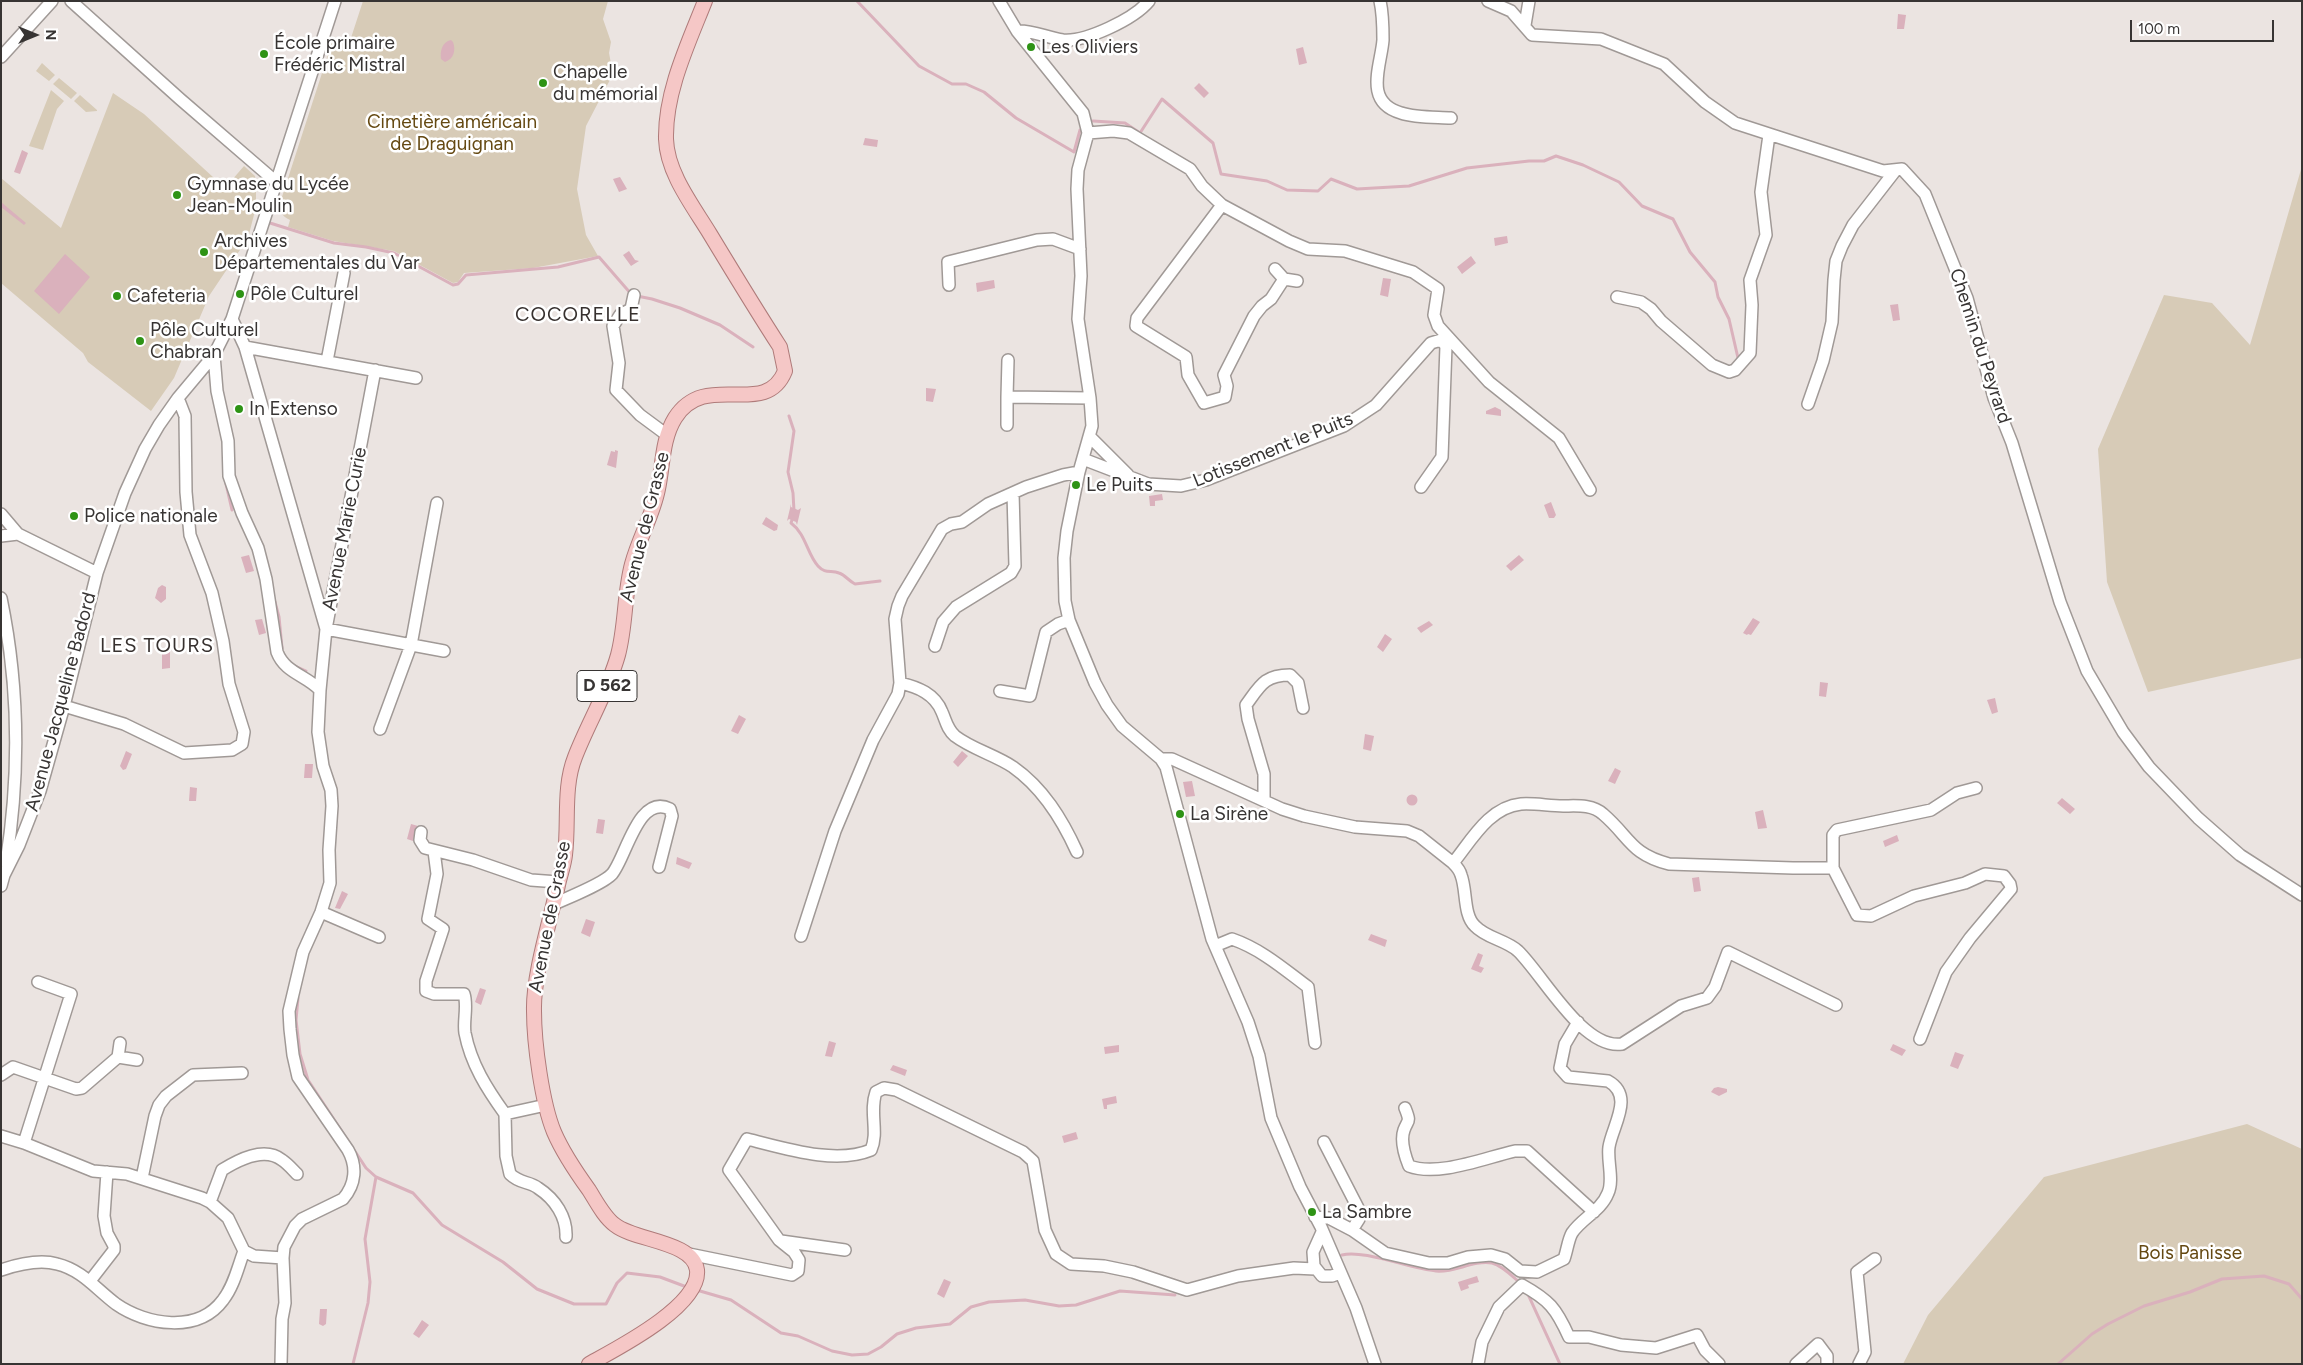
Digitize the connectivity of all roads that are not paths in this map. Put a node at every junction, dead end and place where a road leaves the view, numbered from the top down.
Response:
1 (52, 1) edge
2 (71, 1) edge
3 (335, 1) edge
4 (704, 1) edge
5 (1000, 1) edge
6 (1380, 1) edge
7 (1488, 1) edge
8 (1530, 1) edge
9 (1151, 2) edge
10 (1525, 25) junction
11 (1017, 31) junction
12 (1, 57) edge
13 (1452, 118) dead end
14 (1088, 134) junction
15 (1769, 135) junction
16 (1895, 171) junction
17 (275, 181) junction
18 (1222, 205) junction
19 (1080, 249) junction
20 (1275, 269) dead end
21 (344, 274) dead end
22 (1284, 279) junction
23 (1297, 281) dead end
24 (949, 285) dead end
25 (1617, 297) dead end
26 (634, 298) dead end
27 (232, 319) junction
28 (245, 347) junction
29 (211, 359) junction
30 (1008, 360) dead end
31 (328, 361) junction
32 (375, 370) junction
33 (416, 378) dead end
34 (1007, 397) junction
35 (178, 398) junction
36 (1090, 398) junction
37 (1808, 404) dead end
38 (1007, 426) dead end
39 (667, 435) junction
40 (1091, 438) junction
41 (1084, 459) junction
42 (1079, 472) junction
43 (1131, 478) junction
44 (1421, 487) dead end
45 (1590, 490) dead end
46 (1013, 493) junction
47 (437, 503) dead end
48 (1, 514) edge
49 (18, 534) junction
50 (1, 536) edge
51 (97, 573) junction
52 (1, 598) edge
53 (1069, 620) junction
54 (326, 630) junction
55 (411, 645) junction
56 (935, 646) dead end
57 (444, 651) dead end
58 (900, 683) junction
59 (321, 686) junction
60 (1000, 691) dead end
61 (64, 706) junction
62 (1303, 708) dead end
63 (380, 729) dead end
64 (1161, 759) junction
65 (1976, 788) dead end
66 (1264, 800) junction
67 (421, 832) dead end
68 (434, 851) junction
69 (1077, 852) dead end
70 (1453, 862) junction
71 (659, 867) dead end
72 (1833, 868) junction
73 (3, 880) edge
74 (558, 882) junction
75 (2302, 895) edge
76 (554, 904) junction
77 (321, 912) junction
78 (801, 936) dead end
79 (379, 938) dead end
80 (1214, 946) junction
81 (38, 982) dead end
82 (1836, 1005) dead end
83 (1578, 1022) junction
84 (1920, 1040) dead end
85 (120, 1043) dead end
86 (1315, 1043) dead end
87 (118, 1057) junction
88 (137, 1060) dead end
89 (242, 1073) dead end
90 (1, 1075) edge
91 (44, 1078) junction
92 (546, 1105) junction
93 (1405, 1108) dead end
94 (505, 1114) junction
95 (1, 1136) edge
96 (1324, 1142) dead end
97 (24, 1143) junction
98 (107, 1172) junction
99 (297, 1174) dead end
100 (142, 1178) junction
101 (210, 1202) junction
102 (1594, 1212) junction
103 (1314, 1217) junction
104 (1352, 1230) junction
105 (1322, 1232) junction
106 (566, 1237) dead end
107 (779, 1240) junction
108 (845, 1250) dead end
109 (244, 1251) junction
110 (689, 1254) junction
111 (1313, 1256) junction
112 (283, 1258) junction
113 (1875, 1260) dead end
114 (1294, 1268) junction
115 (1315, 1269) junction
116 (1, 1270) edge
117 (1340, 1273) junction
118 (90, 1281) junction
119 (281, 1364) edge
120 (589, 1364) edge
121 (1375, 1364) edge
122 (1478, 1364) edge
123 (1719, 1364) edge
124 (1796, 1364) edge
125 (1827, 1364) edge
126 (1859, 1364) edge

1 - 12 street
2 - 17 street
3 - 17 street, Avenue Jacqueline Badord
4 - 39 main road, Avenue de Grasse / D 562
5 - 11 street
6 - 13 street
7 - 10 street, Chemin du Peyrard
8 - 10 street
9 - 11 street
10 - 15 street, Chemin du Peyrard
11 - 14 street
14 - 18 street
14 - 19 street
15 - 16 street, Chemin du Peyrard
15 - 25 street
16 - 37 street
16 - 75 street, Chemin du Peyrard
17 - 27 street, Avenue Jacqueline Badord
18 - 22 street
18 - 45 street
19 - 24 street
19 - 36 street
20 - 22 street
21 - 31 street
22 - 23 street
26 - 39 street
27 - 28 street
27 - 29 street, Avenue Jacqueline Badord
28 - 31 street
28 - 54 street
29 - 35 street, Avenue Jacqueline Badord
29 - 59 street
30 - 34 street
31 - 32 street
32 - 33 street
32 - 54 street, Avenue Marie Curie
34 - 36 street
34 - 38 street
35 - 51 street, Avenue Jacqueline Badord
35 - 61 street
36 - 40 street
39 - 74 main road, Avenue de Grasse / D 562
40 - 41 street
40 - 43 street
41 - 42 street
41 - 43 street, Lotissement le Puits
42 - 46 street
42 - 53 street
43 - 44 street, Lotissement le Puits
46 - 56 street
46 - 58 street
47 - 55 street
48 - 49 street
49 - 50 street
49 - 51 street
51 - 61 street, Avenue Jacqueline Badord
52 - 73 street
53 - 60 street
53 - 64 street
54 - 55 street, Avenue Marie Curie
54 - 59 street
55 - 57 street, Avenue Marie Curie
55 - 63 street
58 - 69 street
58 - 78 street
59 - 77 street
61 - 73 street, Avenue Jacqueline Badord
62 - 66 street
64 - 66 street
64 - 80 street
65 - 72 street
66 - 70 street
67 - 68 street
68 - 74 street
68 - 94 street
70 - 72 street
70 - 83 street
71 - 76 street
72 - 84 street
74 - 76 main road, Avenue de Grasse / D 562
76 - 92 main road, Avenue de Grasse / D 562
77 - 79 street
77 - 112 street
80 - 86 street
80 - 103 street
81 - 91 street
82 - 83 street
83 - 102 street
85 - 87 street
87 - 88 street
87 - 91 street
89 - 100 street
90 - 91 street
91 - 97 street
92 - 94 street
92 - 110 main road, Avenue de Grasse / D 562
93 - 102 street
94 - 106 street
95 - 97 street
96 - 104 street
97 - 98 street
98 - 100 street
98 - 118 street
99 - 101 street
100 - 101 street
101 - 109 street
102 - 104 street
103 - 104 street
103 - 105 street
105 - 111 street
105 - 117 street
107 - 108 street
107 - 110 street
107 - 114 street
109 - 112 street
109 - 118 street
110 - 120 main road
111 - 114 street
111 - 115 street
112 - 119 street
113 - 126 street
114 - 115 street
115 - 117 street
116 - 118 street
117 - 121 street
122 - 123 street
124 - 125 street

